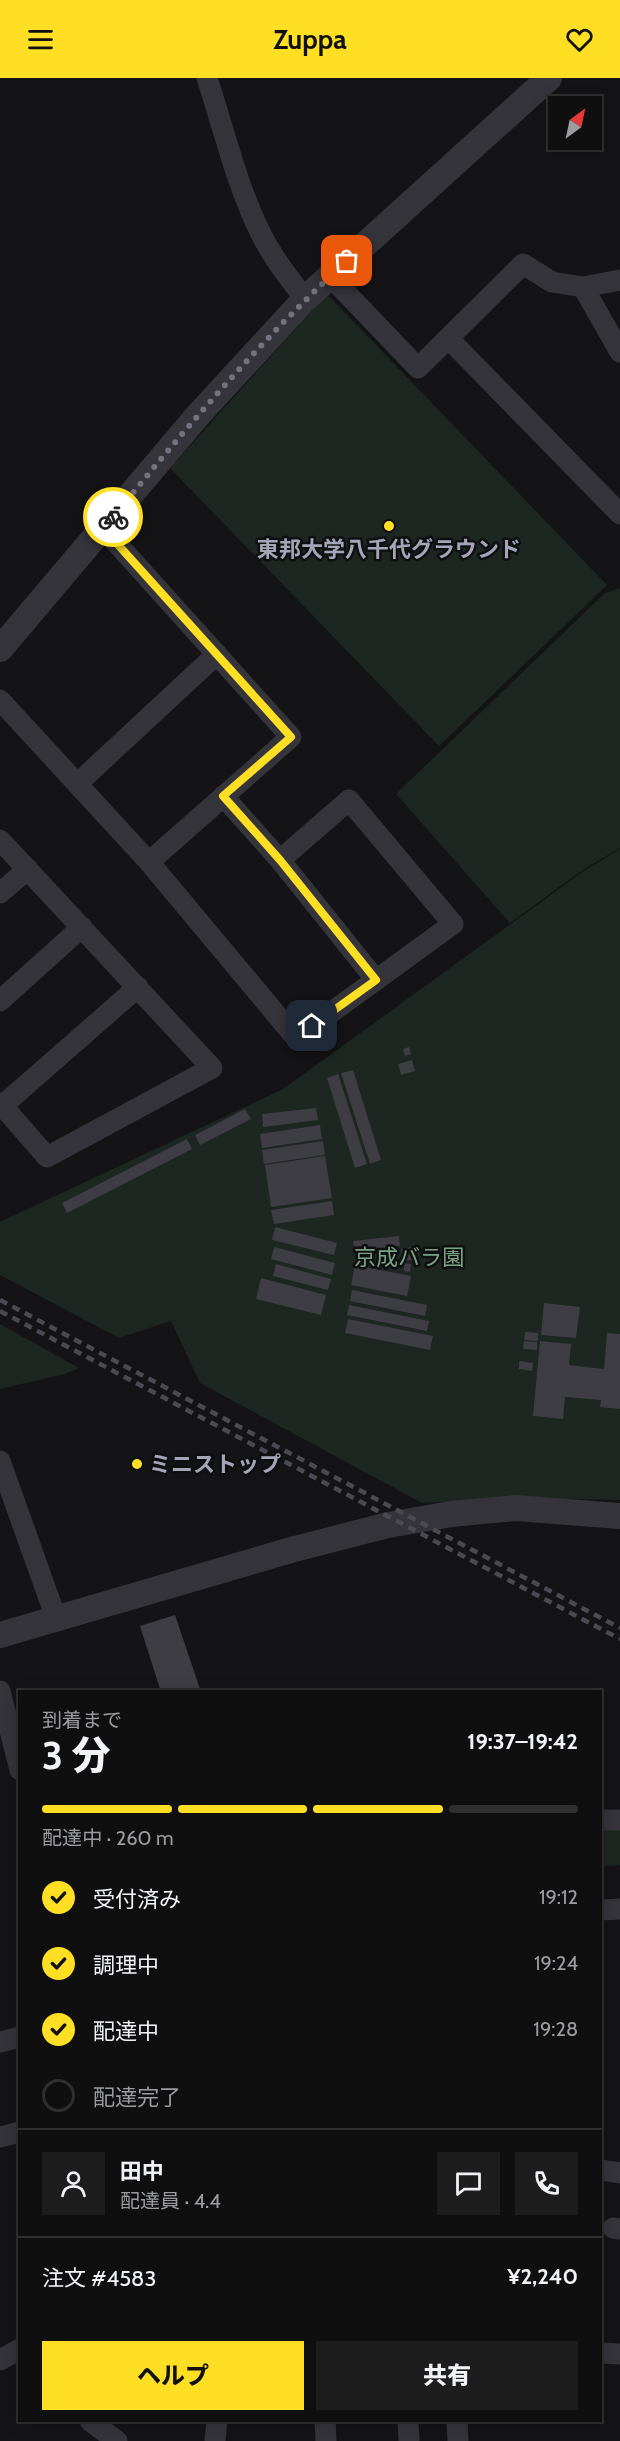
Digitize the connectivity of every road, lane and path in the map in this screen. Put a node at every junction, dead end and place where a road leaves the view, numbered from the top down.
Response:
1 (207, 78) edge
2 (549, 78) edge
3 (330, 276) junction
4 (620, 279) edge
5 (584, 287) junction
6 (305, 299) junction
7 (448, 338) junction
8 (620, 352) edge
9 (620, 514) edge
10 (103, 528) junction
11 (0, 649) edge
12 (217, 654) junction
13 (0, 700) edge
14 (76, 784) junction
15 (223, 796) junction
16 (0, 840) edge
17 (280, 860) junction
18 (148, 862) junction
19 (28, 869) junction
20 (0, 893) edge
21 (82, 927) junction
22 (376, 980) junction
23 (138, 987) junction
24 (0, 1001) edge
25 (1, 1105) edge
26 (0, 1461) edge
27 (620, 1516) edge
28 (56, 1618) junction
29 (0, 1635) edge
30 (0, 1691) edge
31 (18, 1762) edge
32 (602, 1820) edge
33 (620, 1820) edge
34 (602, 1910) edge
35 (620, 1910) edge
36 (18, 2038) edge
37 (0, 2042) edge
38 (18, 2132) edge
39 (0, 2137) edge
40 (18, 2350) edge
41 (602, 2353) edge
42 (620, 2355) edge
43 (0, 2360) edge
44 (91, 2422) edge
45 (217, 2422) edge
46 (325, 2422) edge
47 (408, 2422) edge
48 (457, 2422) edge
49 (117, 2441) edge
50 (215, 2441) edge
51 (326, 2441) edge
52 (409, 2441) edge
53 (458, 2441) edge

1 - 6 street
2 - 3 street
3 - 6 street
3 - 7 street
4 - 5 street
5 - 7 street
5 - 8 street
6 - 10 street
7 - 9 street
10 - 11 street
10 - 12 street
12 - 14 street
12 - 15 street
13 - 14 street
14 - 18 street
15 - 17 street
15 - 18 street
16 - 19 street
17 - 22 street
17 - 22 street
18 - 22 street
19 - 20 street
19 - 21 street
21 - 23 street
21 - 24 street
23 - 25 street
23 - 25 street
26 - 28 street
27 - 28 street
28 - 29 street
30 - 31 street
32 - 33 street
34 - 35 street
36 - 37 street
38 - 39 street
40 - 43 street
41 - 42 street
44 - 49 street
45 - 50 street
46 - 51 street
47 - 52 street
48 - 53 street

